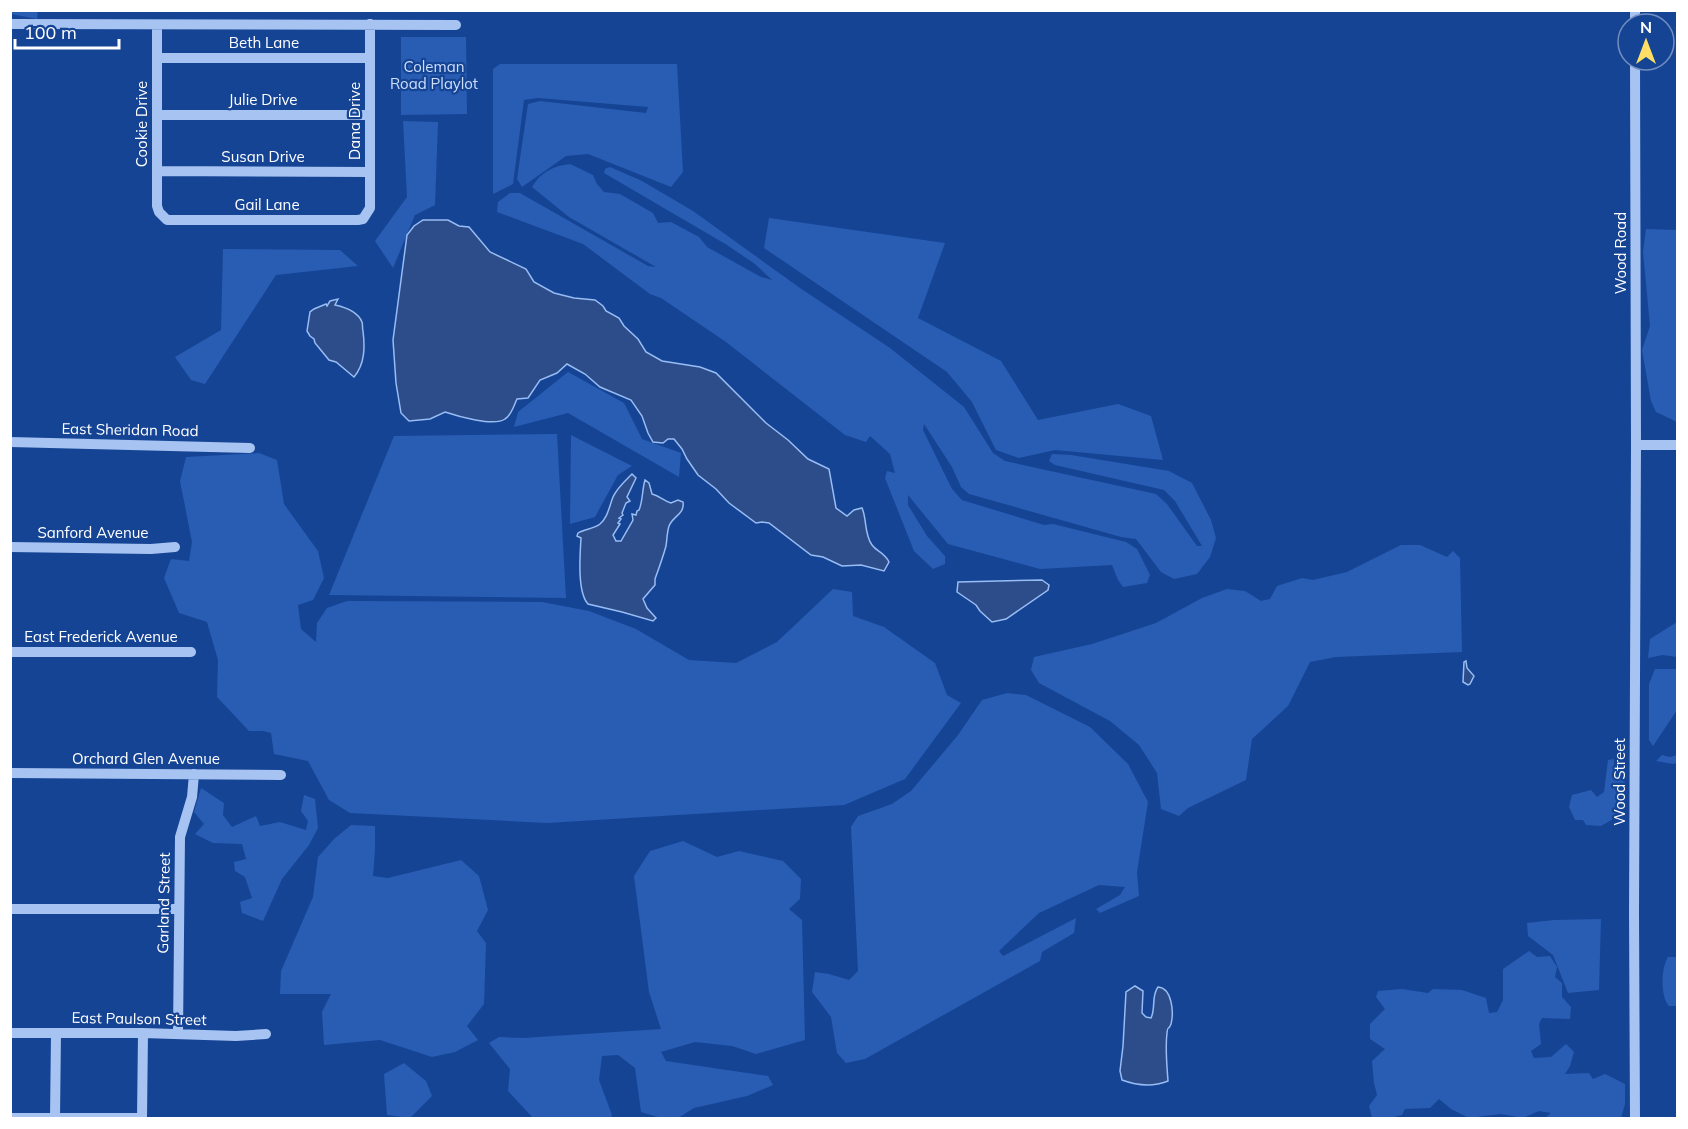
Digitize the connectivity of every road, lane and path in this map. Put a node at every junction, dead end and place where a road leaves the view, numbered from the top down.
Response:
1 (10, 24) edge
2 (370, 24) junction
3 (157, 25) junction
4 (456, 25) dead end
5 (157, 58) junction
6 (370, 58) junction
7 (1635, 72) edge
8 (157, 115) junction
9 (369, 115) junction
10 (157, 171) junction
11 (370, 172) junction
12 (366, 216) joint
13 (167, 220) joint
14 (10, 442) edge
15 (1636, 445) junction
16 (1677, 445) edge
17 (250, 448) dead end
18 (10, 547) edge
19 (176, 547) dead end
20 (10, 652) edge
21 (191, 652) dead end
22 (10, 773) edge
23 (194, 774) junction
24 (281, 775) dead end
25 (10, 909) edge
26 (179, 909) junction
27 (10, 1033) edge
28 (56, 1033) junction
29 (143, 1033) junction
30 (177, 1034) junction
31 (266, 1034) dead end
32 (10, 1118) edge
33 (55, 1118) edge
34 (142, 1118) edge
35 (1635, 1119) edge

1 - 3 street
2 - 3 street
2 - 4 street
2 - 6 street, Dana Drive
3 - 5 street, Cookie Drive
5 - 6 street, Beth Lane
5 - 8 street, Cookie Drive
6 - 9 street, Dana Drive
7 - 15 street, Wood Road
8 - 9 street, Julie Drive
8 - 10 street, Cookie Drive
9 - 11 street, Dana Drive
10 - 11 street, Susan Drive
10 - 13 street, Cookie Drive
11 - 12 street, Dana Drive
12 - 13 street, Gail Lane
14 - 17 street, East Sheridan Road
15 - 16 street
15 - 35 street, Wood Street
18 - 19 street, Sanford Avenue
20 - 21 street, East Frederick Avenue
22 - 23 street, Orchard Glen Avenue
23 - 24 street, Orchard Glen Avenue
23 - 26 street, Garland Street
25 - 26 street
26 - 30 street, Garland Street
27 - 28 street, East Paulson Street
28 - 29 street, East Paulson Street
28 - 33 street
29 - 30 street, East Paulson Street
29 - 34 street
30 - 31 street, East Paulson Street
32 - 33 street
33 - 34 street

